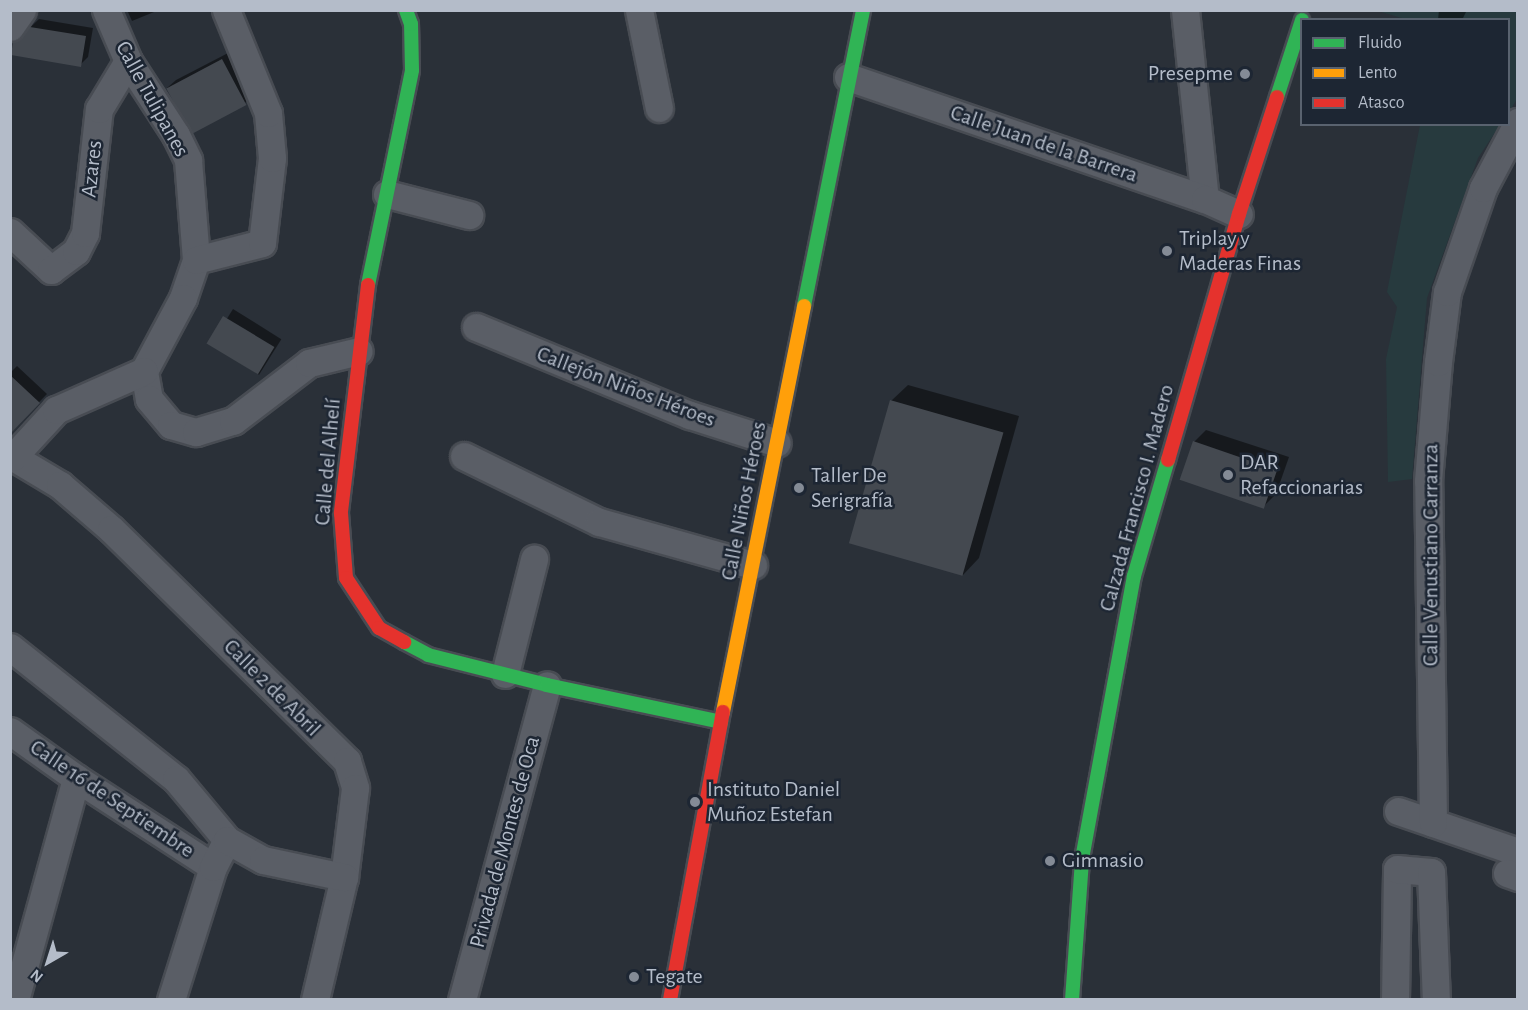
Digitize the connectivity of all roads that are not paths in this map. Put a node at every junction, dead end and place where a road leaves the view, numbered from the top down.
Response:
1 (22, 10) edge
2 (106, 10) edge
3 (226, 10) edge
4 (406, 10) edge
5 (639, 10) edge
6 (863, 10) edge
7 (1185, 10) edge
8 (1300, 26) edge
9 (10, 27) edge
10 (128, 61) junction
11 (848, 77) junction
12 (659, 108) dead end
13 (1518, 122) edge
14 (387, 194) junction
15 (1205, 199) junction
16 (1239, 214) junction
17 (469, 215) dead end
18 (10, 232) edge
19 (196, 260) junction
20 (476, 327) dead end
21 (359, 351) junction
22 (144, 370) junction
23 (777, 443) junction
24 (464, 456) dead end
25 (12, 457) edge
26 (534, 559) dead end
27 (753, 565) junction
28 (10, 647) edge
29 (505, 675) junction
30 (547, 685) junction
31 (721, 722) junction
32 (10, 731) edge
33 (76, 778) junction
34 (1398, 811) dead end
35 (1434, 823) junction
36 (227, 840) junction
37 (213, 867) junction
38 (1514, 867) edge
39 (344, 877) junction
40 (15, 999) edge
41 (171, 999) edge
42 (315, 999) edge
43 (462, 999) edge
44 (670, 999) edge
45 (1072, 999) edge
46 (1395, 999) edge
47 (1436, 999) edge

1 - 9 street
2 - 10 street, Calle Tulipanes
3 - 19 street
4 - 14 main road, Calle del Alhelí
5 - 12 street
6 - 11 main road, Calle Niños Héroes
7 - 15 street
8 - 16 main road, Calzada Francisco I. Madero
10 - 18 street, Azares
10 - 19 street, Calle Tulipanes
11 - 15 street, Calle Juan de la Barrera
11 - 23 main road, Calle Niños Héroes
13 - 35 street, Calle Venustiano Carranza
14 - 17 street
14 - 21 main road, Calle del Alhelí
15 - 16 street, Calle Juan de la Barrera
16 - 45 main road, Calzada Francisco I. Madero
19 - 22 street, Calle Tulipanes
20 - 23 street, Callejón Niños Héroes
21 - 22 street
21 - 29 main road, Calle del Alhelí
22 - 25 street
23 - 27 main road, Calle Niños Héroes
24 - 27 street
25 - 39 street, Calle 2 de Abril
26 - 29 street
27 - 31 main road, Calle Niños Héroes
28 - 36 street
29 - 30 main road, Calle del Alhelí
30 - 31 main road, Calle del Alhelí
30 - 43 street, Privada de Montes de Oca
31 - 44 main road, Calle Niños Héroes
32 - 33 street, Calle 16 de Septiembre
33 - 37 street, Calle 16 de Septiembre
33 - 40 street
34 - 35 street
35 - 38 street
36 - 37 street
36 - 39 street
37 - 41 street
39 - 42 street, Calle 2 de Abril
46 - 47 street

